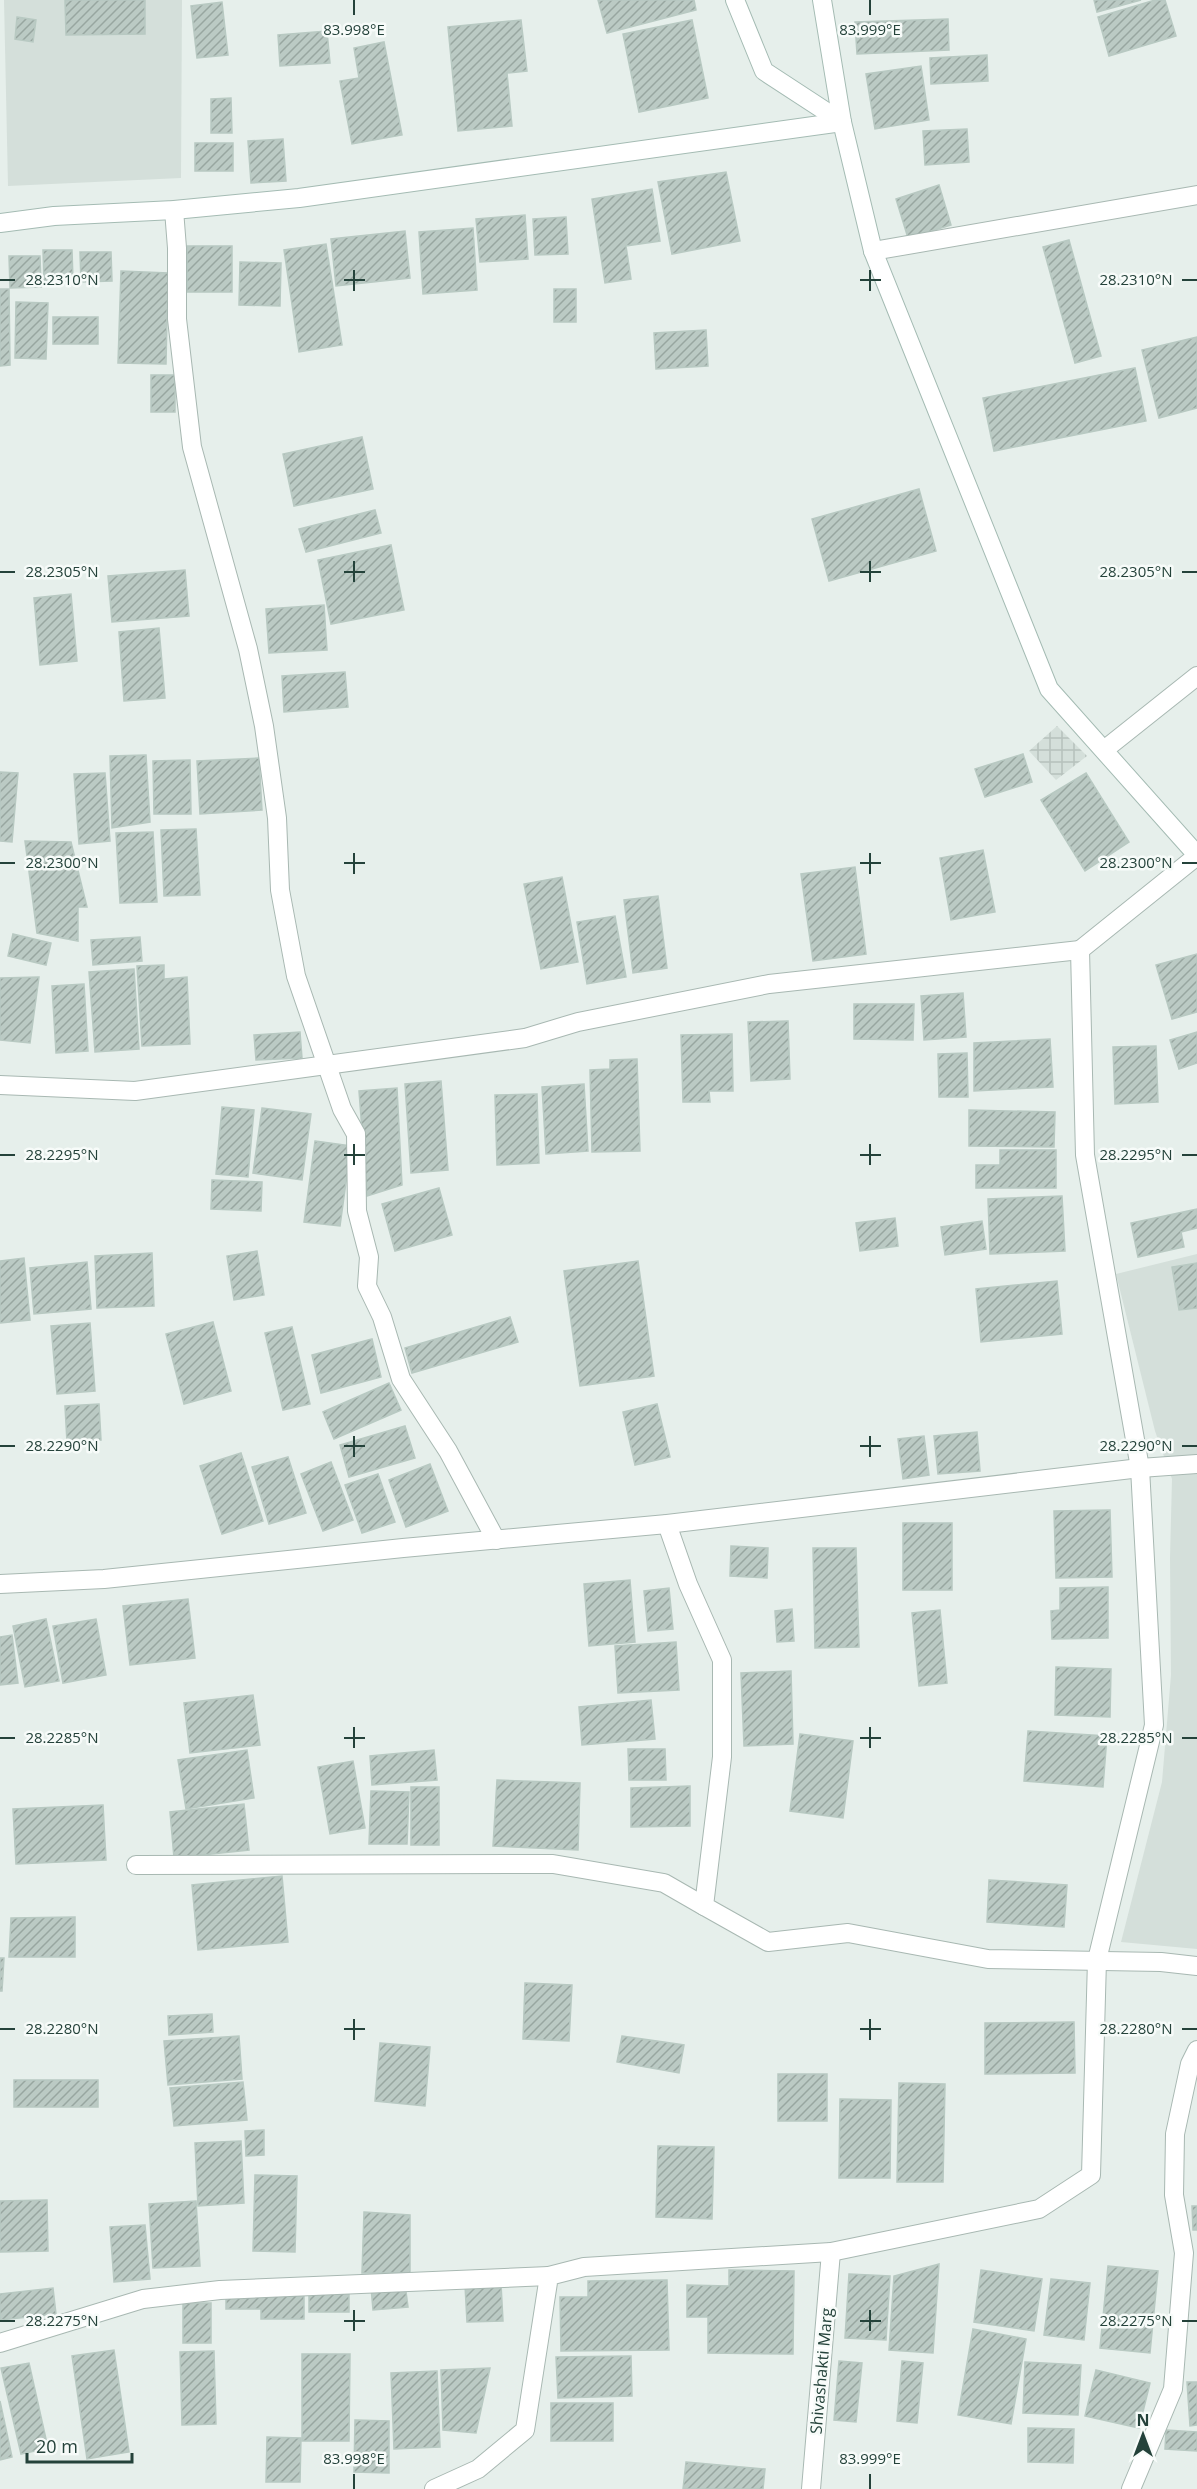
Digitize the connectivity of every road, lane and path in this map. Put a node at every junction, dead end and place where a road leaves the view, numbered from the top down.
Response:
1 (735, 0) edge
2 (822, 0) edge
3 (842, 122) junction
4 (1197, 195) edge
5 (174, 210) junction
6 (0, 223) edge
7 (873, 251) junction
8 (1197, 676) edge
9 (1104, 750) junction
10 (1197, 855) edge
11 (1080, 950) junction
12 (328, 1065) junction
13 (0, 1085) edge
14 (1197, 1464) edge
15 (1140, 1468) junction
16 (667, 1524) junction
17 (496, 1540) junction
18 (0, 1584) edge
19 (136, 1865) dead end
20 (704, 1906) junction
21 (1097, 1960) junction
22 (1197, 1966) edge
23 (1197, 2050) edge
24 (831, 2252) junction
25 (549, 2276) junction
26 (0, 2343) edge
27 (434, 2489) edge
28 (811, 2489) edge
29 (1131, 2489) edge

1 - 3 street
2 - 3 street
3 - 5 street
3 - 7 street
4 - 7 street
5 - 6 street
5 - 12 street
7 - 9 street
8 - 9 street
9 - 10 street
10 - 11 street
11 - 12 street
11 - 15 street
12 - 13 street
12 - 17 street
14 - 15 street
15 - 16 street
15 - 21 street
16 - 17 street
16 - 20 street
17 - 18 street
19 - 20 street
20 - 21 street
21 - 22 street
21 - 24 street
23 - 29 street
24 - 25 street
24 - 28 street, Shivashakti Marg
25 - 26 street
25 - 27 street

